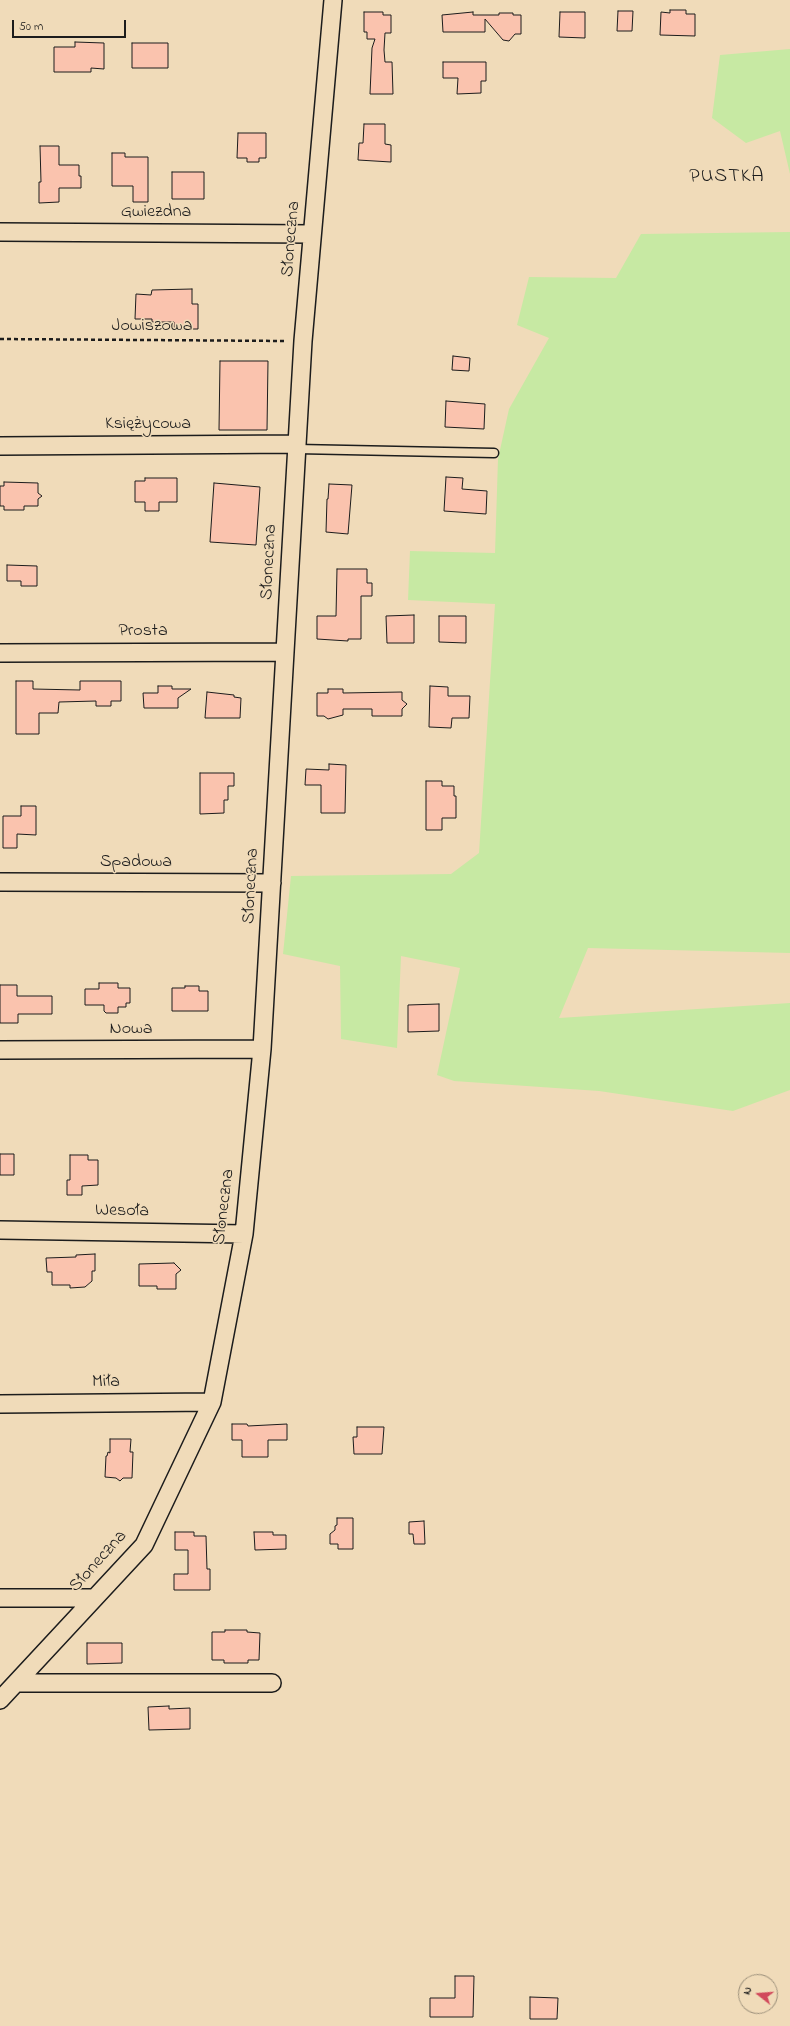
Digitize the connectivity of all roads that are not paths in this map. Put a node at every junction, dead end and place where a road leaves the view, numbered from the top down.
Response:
1 (333, 0) edge
2 (0, 232) edge
3 (312, 234) junction
4 (0, 446) edge
5 (297, 447) junction
6 (494, 453) dead end
7 (285, 652) junction
8 (0, 653) edge
9 (0, 882) edge
10 (272, 883) junction
11 (262, 1049) junction
12 (0, 1050) edge
13 (0, 1230) edge
14 (244, 1234) junction
15 (212, 1402) junction
16 (0, 1404) edge
17 (0, 1598) edge
18 (94, 1598) junction
19 (16, 1683) junction
20 (272, 1683) dead end
21 (0, 1700) edge

1 - 3 street, Słoneczna
2 - 3 street, Gwiezdna
3 - 5 street, Słoneczna
4 - 5 street, Księżycowa
5 - 6 lane
5 - 7 street, Słoneczna
7 - 8 street, Prosta
7 - 10 street, Słoneczna
9 - 10 street, Spadowa
10 - 11 street, Słoneczna
11 - 12 street, Nowa
11 - 14 street, Słoneczna
13 - 14 street, Wesoła
14 - 15 street, Słoneczna
15 - 16 street, Miła
15 - 18 street, Słoneczna
17 - 18 street
18 - 19 street, Słoneczna
19 - 20 street
19 - 21 street, Słoneczna

